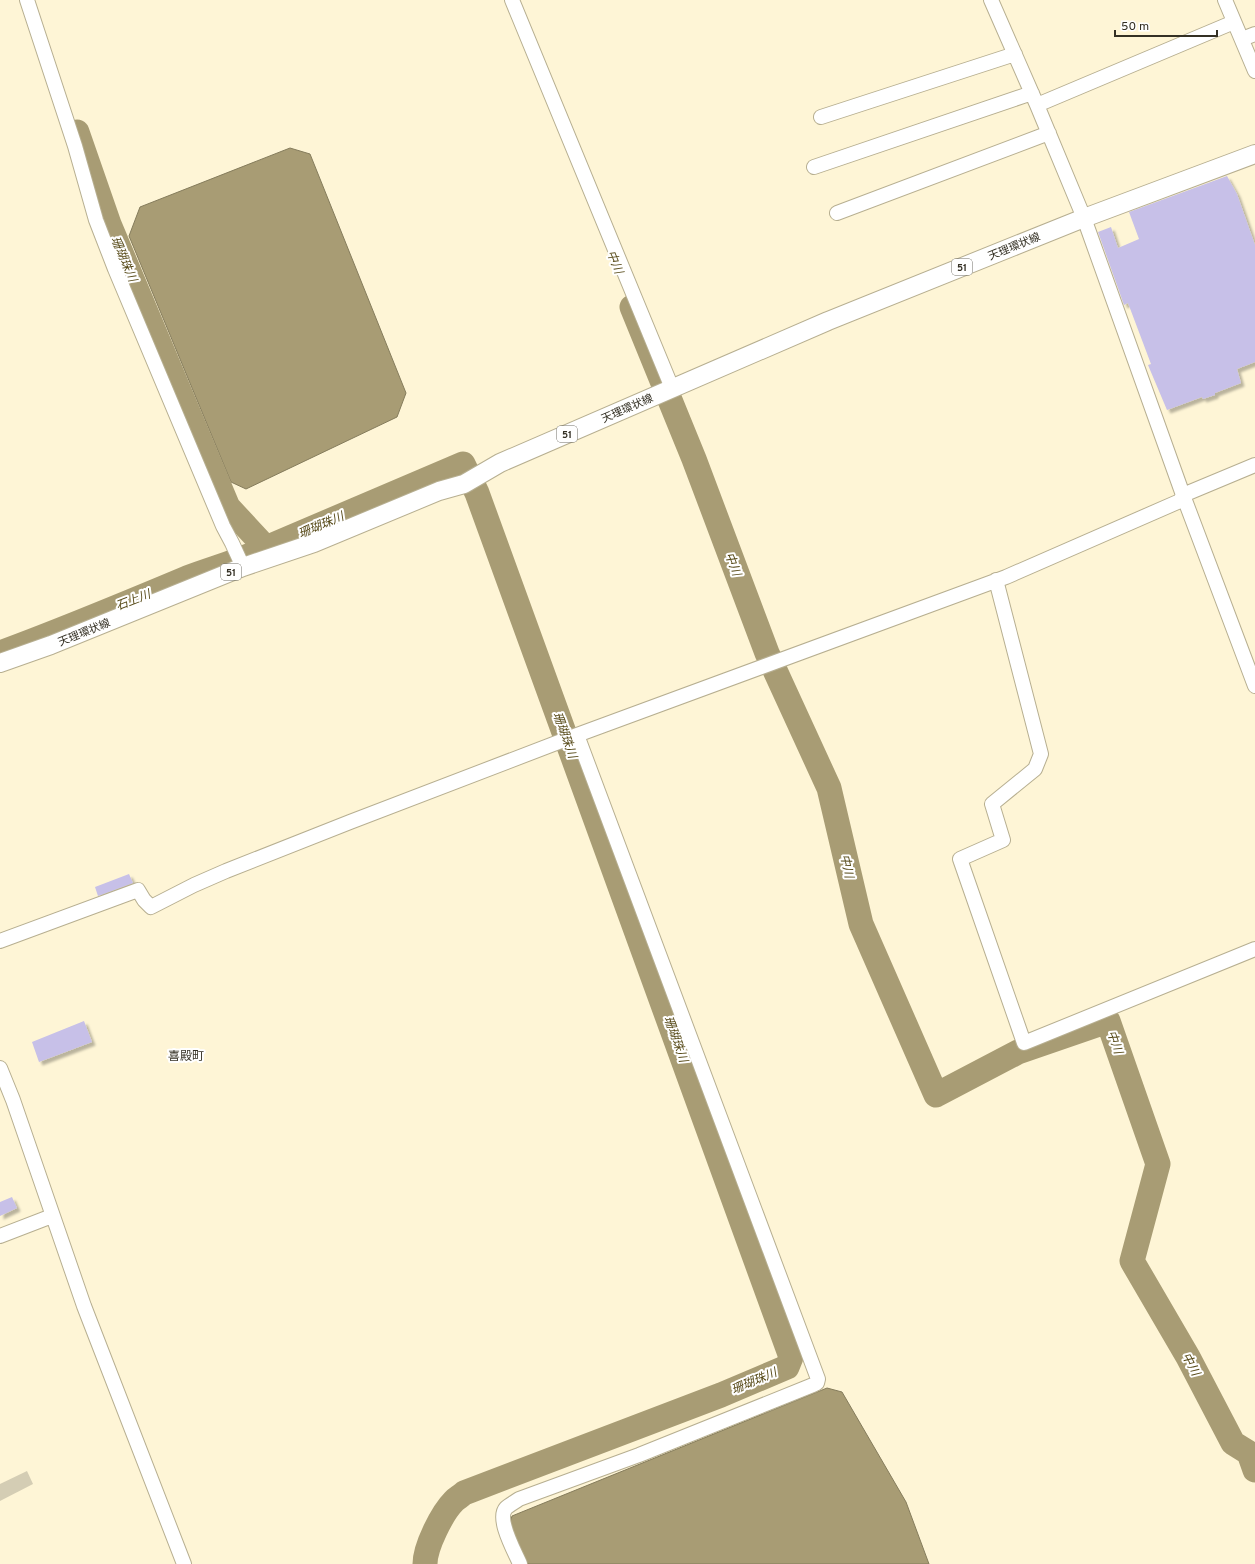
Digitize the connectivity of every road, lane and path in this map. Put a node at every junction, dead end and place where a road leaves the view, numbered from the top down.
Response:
1 (27, 0) edge
2 (512, 0) edge
3 (991, 0) edge
4 (1225, 0) edge
5 (1234, 22) junction
6 (1255, 34) edge
7 (1242, 39) junction
8 (1015, 54) junction
9 (1255, 71) edge
10 (1034, 99) junction
11 (821, 116) dead end
12 (1049, 133) junction
13 (1255, 154) edge
14 (814, 167) dead end
15 (837, 213) dead end
16 (1084, 218) junction
17 (665, 392) junction
18 (1255, 465) edge
19 (1183, 495) junction
20 (243, 567) junction
21 (996, 580) junction
22 (0, 663) edge
23 (1255, 686) edge
24 (575, 736) junction
25 (0, 941) edge
26 (1255, 949) edge
27 (0, 1068) edge
28 (52, 1216) junction
29 (0, 1236) edge
30 (184, 1564) edge
31 (520, 1564) edge

1 - 20 street
2 - 17 street
3 - 8 street
4 - 5 street
5 - 7 street
5 - 10 street
6 - 7 street
7 - 9 street
8 - 10 street
8 - 11 street
10 - 12 street
10 - 14 street
12 - 15 street
12 - 16 street
13 - 16 main road, 天理環状線 / 51
16 - 17 main road, 天理環状線 / 51
16 - 19 street
17 - 20 main road, 天理環状線 / 51
18 - 19 street
19 - 21 street
19 - 23 street
20 - 22 main road, 天理環状線 / 51
21 - 24 street
21 - 26 street
24 - 25 street
24 - 31 street
27 - 28 street
28 - 29 street
28 - 30 street

